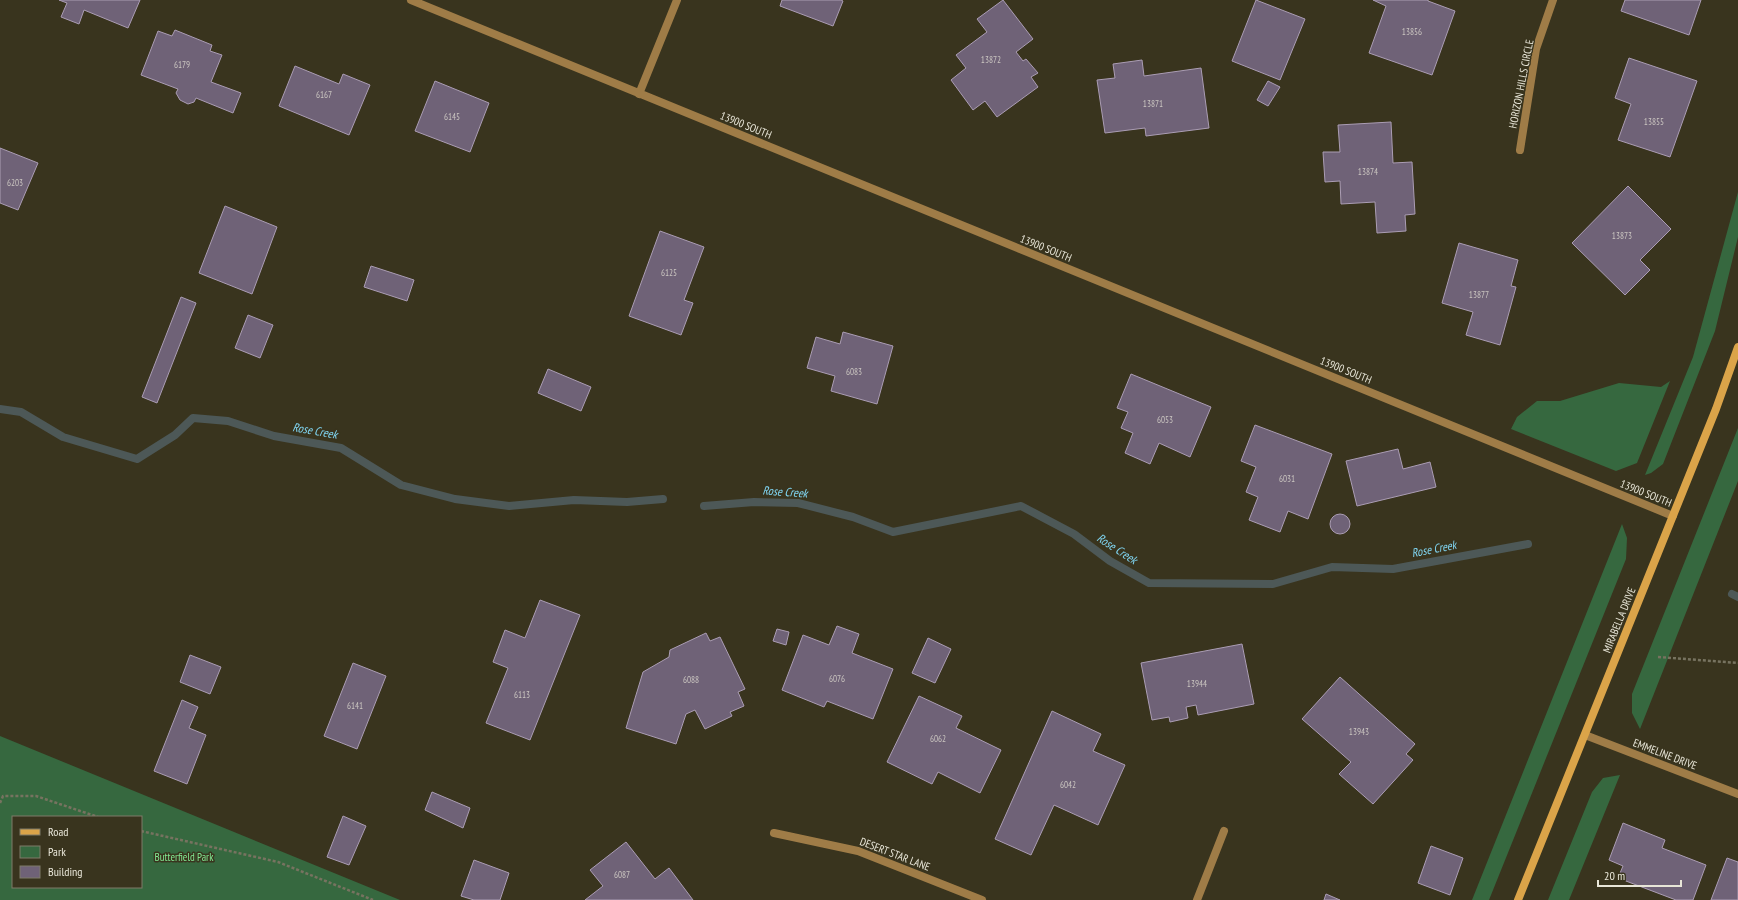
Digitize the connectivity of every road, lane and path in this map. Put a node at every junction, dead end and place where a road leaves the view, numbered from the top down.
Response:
1 (411, 0) edge
2 (677, 0) edge
3 (1554, 0) edge
4 (639, 94) junction
5 (1520, 150) dead end
6 (1738, 347) edge
7 (1673, 516) junction
8 (1658, 657) dead end
9 (1738, 663) edge
10 (1585, 735) junction
11 (1738, 794) edge
12 (0, 803) edge
13 (95, 816) edge
14 (142, 831) edge
15 (1224, 831) dead end
16 (774, 833) dead end
17 (373, 900) edge
18 (982, 900) edge
19 (1197, 900) edge
20 (1518, 900) edge

1 - 4 street, 13900 SOUTH
2 - 4 street
3 - 5 street, HORIZON HILLS CIRCLE
4 - 7 street, 13900 SOUTH
6 - 7 street, MIRABELLA DRIVE
7 - 10 street, MIRABELLA DRIVE
8 - 9 path
10 - 11 street, EMMELINE DRIVE
10 - 20 street, MIRABELLA DRIVE
12 - 13 path
14 - 17 path
15 - 19 street
16 - 18 street, DESERT STAR LANE

